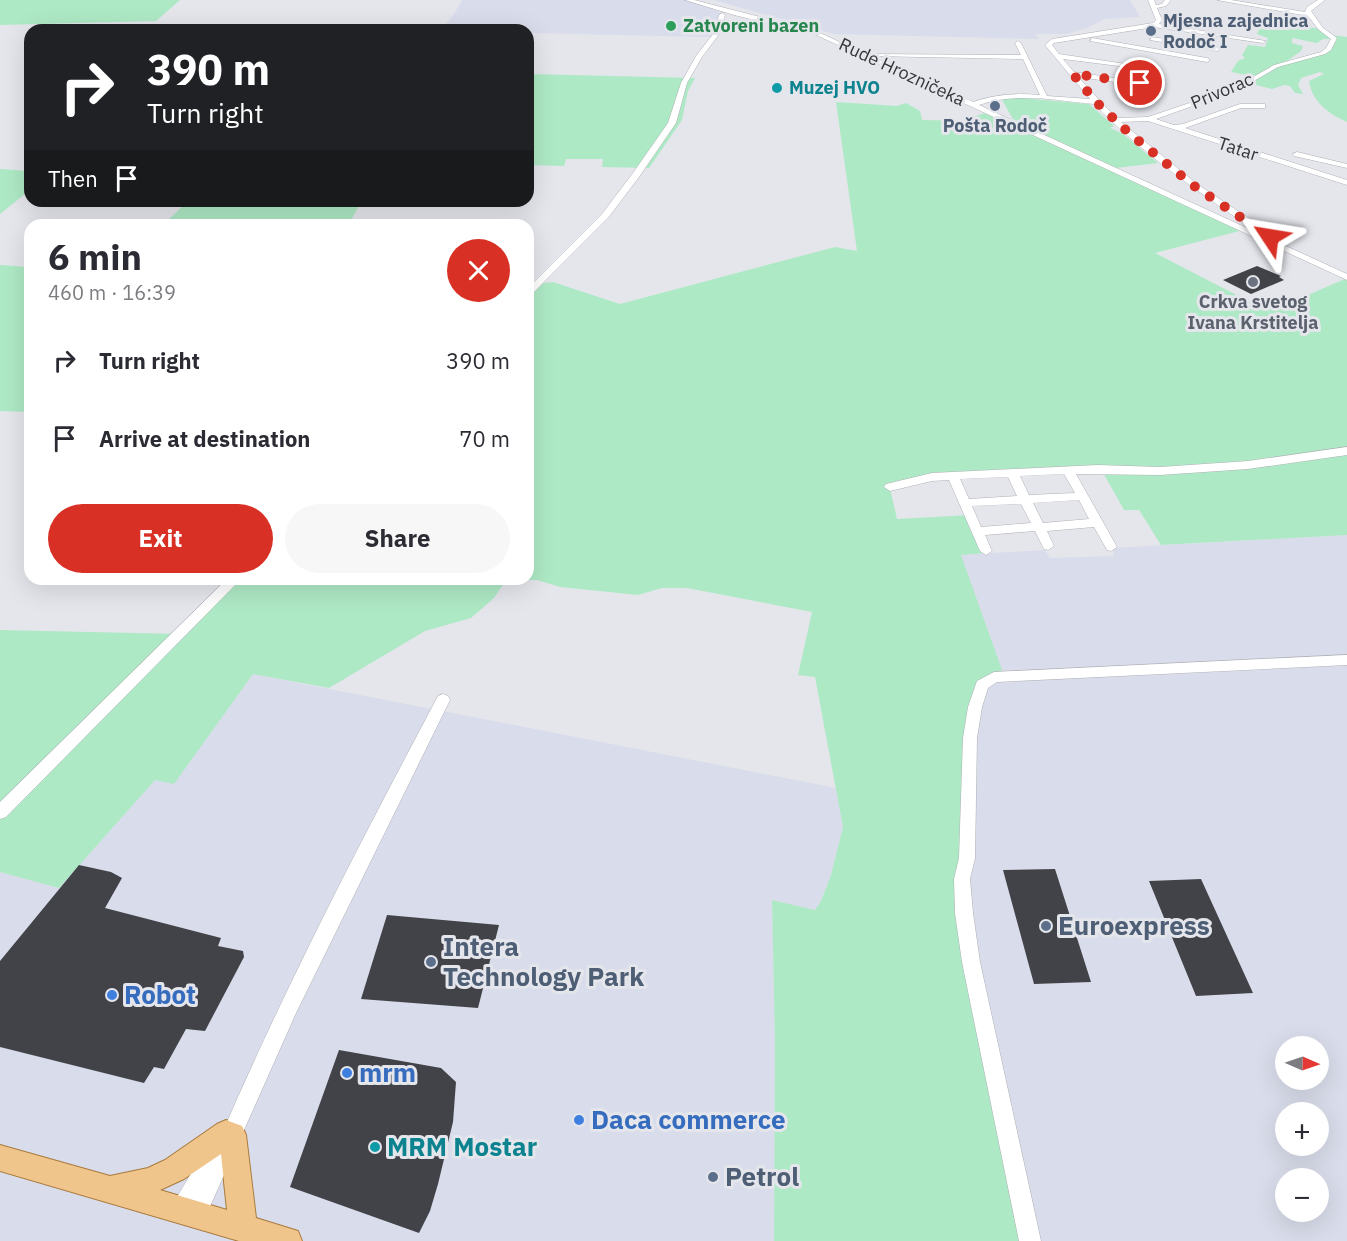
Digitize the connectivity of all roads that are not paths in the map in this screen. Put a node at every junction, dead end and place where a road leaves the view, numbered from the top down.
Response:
1 (688, 0) edge
2 (1151, 0) edge
3 (1168, 0) edge
4 (1220, 0) edge
5 (1322, 0) edge
6 (703, 5) junction
7 (1156, 7) junction
8 (733, 13) junction
9 (1309, 14) junction
10 (721, 18) junction
11 (1153, 25) junction
12 (1126, 30) junction
13 (1075, 38) junction
14 (1152, 39) junction
15 (1263, 41) dead end
16 (1018, 43) dead end
17 (1149, 49) junction
18 (1217, 49) dead end
19 (861, 54) junction
20 (1058, 56) junction
21 (1025, 57) junction
22 (1207, 60) dead end
23 (1143, 67) dead end
24 (1073, 74) junction
25 (1160, 86) dead end
26 (1045, 98) junction
27 (1096, 102) junction
28 (972, 105) junction
29 (1262, 106) dead end
30 (1149, 119) junction
31 (1114, 120) junction
32 (1171, 127) junction
33 (1297, 154) dead end
34 (1347, 166) edge
35 (1347, 173) edge
36 (1328, 176) junction
37 (1347, 183) edge
38 (1292, 252) junction
39 (1347, 277) edge
40 (534, 287) edge
41 (1347, 451) edge
42 (1068, 472) junction
43 (1012, 473) junction
44 (953, 476) junction
45 (890, 487) dead end
46 (1083, 496) junction
47 (1025, 500) junction
48 (964, 503) junction
49 (1098, 523) junction
50 (1037, 526) junction
51 (977, 531) junction
52 (1048, 546) dead end
53 (1111, 546) dead end
54 (986, 551) dead end
55 (229, 585) edge
56 (1347, 660) edge
57 (443, 700) dead end
58 (0, 812) edge
59 (229, 1134) junction
60 (0, 1158) edge
61 (104, 1190) junction
62 (189, 1211) junction
63 (244, 1228) junction
64 (288, 1241) edge
65 (1030, 1241) edge

1 - 6 street
2 - 7 street
3 - 7 street
4 - 9 street
5 - 9 street
6 - 8 street, Rude Hrozničeka
6 - 10 street
7 - 11 street
8 - 10 street
8 - 19 street, Rude Hrozničeka
9 - 30 street, Privorac
10 - 40 street
11 - 12 street
11 - 15 street
12 - 13 street
12 - 14 street
13 - 17 street
13 - 20 street
14 - 17 street
14 - 18 street
16 - 21 street
17 - 22 street
19 - 21 street
19 - 28 street, Rude Hrozničeka
20 - 23 street
20 - 24 street
21 - 26 street
24 - 25 street
24 - 27 street
26 - 27 street
26 - 28 street
27 - 31 street
28 - 38 street, Rude Hrozničeka
29 - 32 street
30 - 31 street, Privorac
30 - 32 street, Tatar
31 - 38 street
32 - 36 street, Tatar
33 - 34 street
35 - 36 street, Tatar
36 - 37 street, Tatar
38 - 39 street, Rude Hrozničeka
41 - 42 street
42 - 43 street
42 - 46 street
43 - 44 street
43 - 47 street
44 - 45 street
44 - 48 street
46 - 47 street
46 - 49 street
47 - 48 street
47 - 50 street
48 - 51 street
49 - 50 street
49 - 53 street
50 - 51 street
50 - 52 street
51 - 54 street
55 - 58 street
56 - 65 street
57 - 59 street
59 - 61 main road
59 - 62 street
59 - 63 main road
60 - 61 main road
61 - 62 main road
62 - 63 main road
63 - 64 main road

